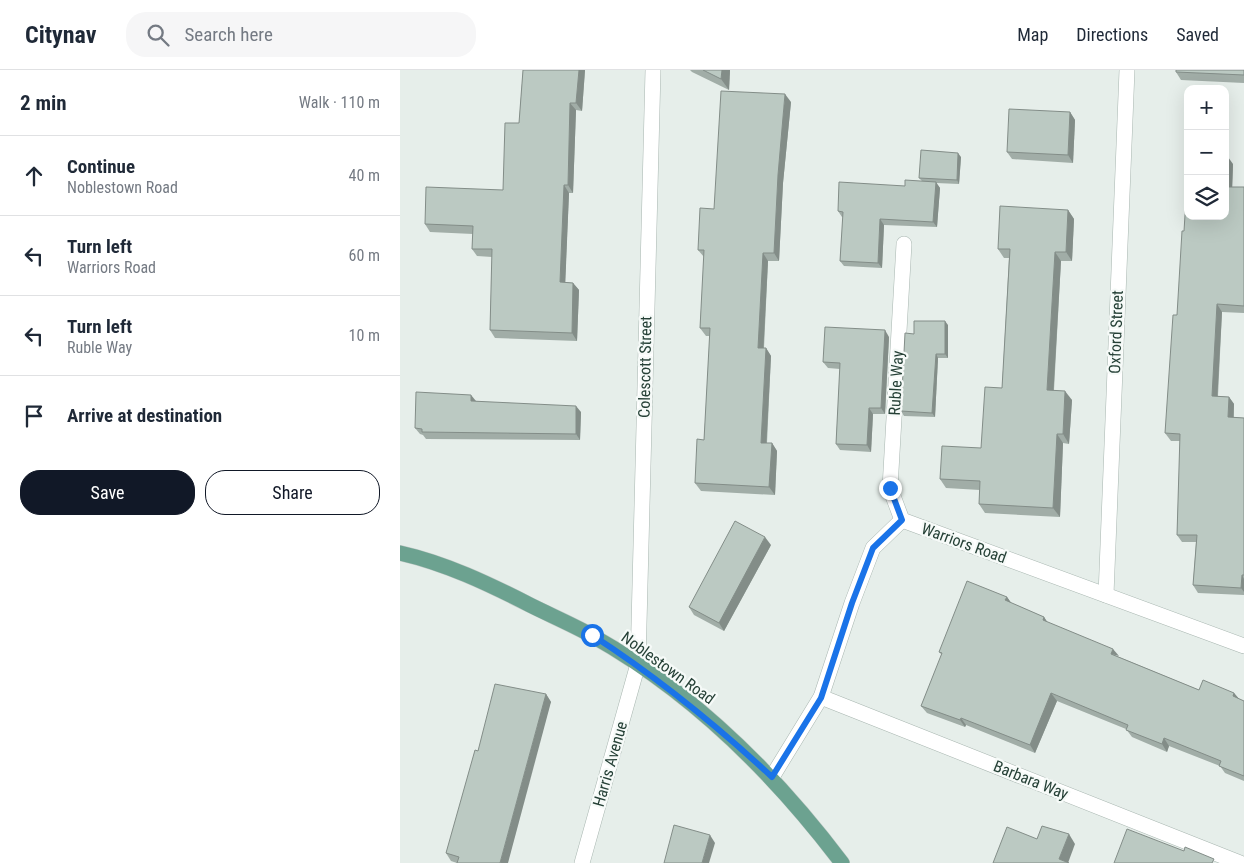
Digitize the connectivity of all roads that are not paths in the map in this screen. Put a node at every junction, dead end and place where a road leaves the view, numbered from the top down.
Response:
1 (653, 70) edge
2 (1127, 70) edge
3 (904, 244) dead end
4 (902, 520) junction
5 (400, 553) edge
6 (1106, 595) junction
7 (1244, 646) edge
8 (638, 664) junction
9 (821, 698) junction
10 (772, 777) junction
11 (582, 863) edge
12 (842, 863) edge
13 (1240, 863) edge

1 - 8 street, Colescott Street
2 - 6 street, Oxford Street
3 - 4 street, Ruble Way
4 - 6 street, Warriors Road
4 - 9 street, Warriors Road
5 - 8 main road, Noblestown Road
6 - 7 street, Warriors Road
8 - 10 main road, Noblestown Road
8 - 11 street, Harris Avenue
9 - 10 street, Warriors Road
9 - 13 street, Barbara Way
10 - 12 main road, Noblestown Road

